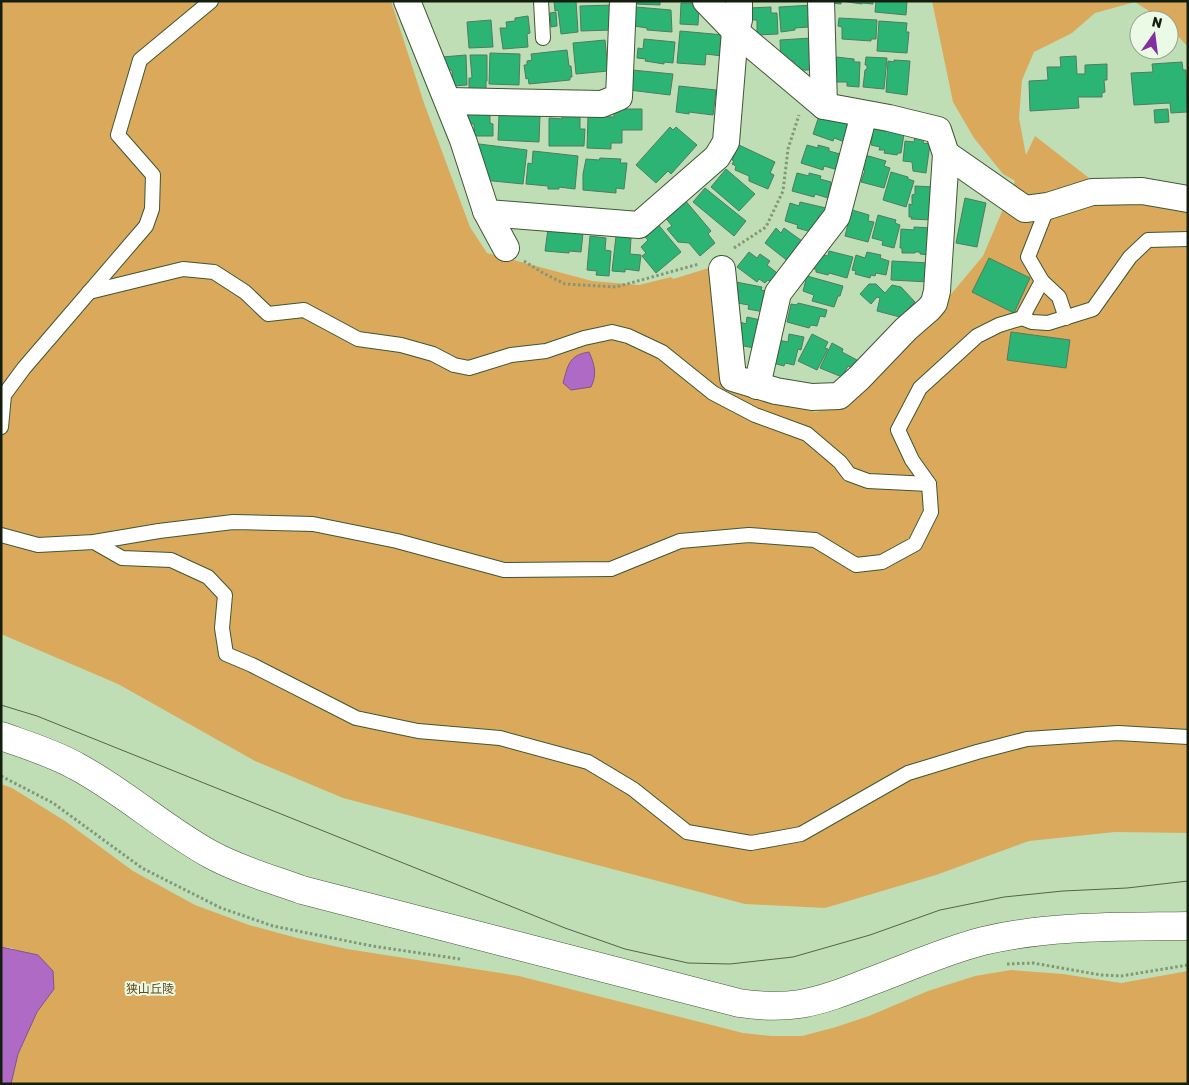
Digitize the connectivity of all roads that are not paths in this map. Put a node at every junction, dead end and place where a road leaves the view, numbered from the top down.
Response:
1 (211, 1) edge
2 (407, 1) edge
3 (541, 1) edge
4 (624, 1) edge
5 (706, 1) edge
6 (738, 1) edge
7 (821, 1) edge
8 (735, 31) junction
9 (543, 38) dead end
10 (816, 100) junction
11 (448, 101) junction
12 (864, 114) junction
13 (946, 154) junction
14 (1188, 199) edge
15 (1048, 206) junction
16 (486, 211) junction
17 (1188, 240) edge
18 (506, 248) road end
19 (718, 261) road end
20 (1042, 281) junction
21 (89, 292) junction
22 (1022, 318) junction
23 (1066, 318) junction
24 (757, 386) junction
25 (1, 427) edge
26 (929, 484) junction
27 (1, 535) edge
28 (94, 542) junction
29 (1, 736) edge
30 (1188, 737) edge
31 (1188, 926) edge

1 - 21 lane
2 - 11 street
3 - 9 lane
4 - 11 street
5 - 8 street
6 - 8 street
7 - 10 street
8 - 10 street
8 - 16 street
10 - 12 street
11 - 16 street
12 - 13 street
12 - 24 street
13 - 15 street
13 - 24 street
14 - 15 street
15 - 20 lane
16 - 18 street
17 - 23 lane
19 - 24 street
20 - 22 lane
20 - 23 lane
21 - 25 lane
21 - 26 lane
22 - 23 lane
22 - 26 lane
26 - 28 lane
27 - 28 lane
28 - 30 lane
29 - 31 street

